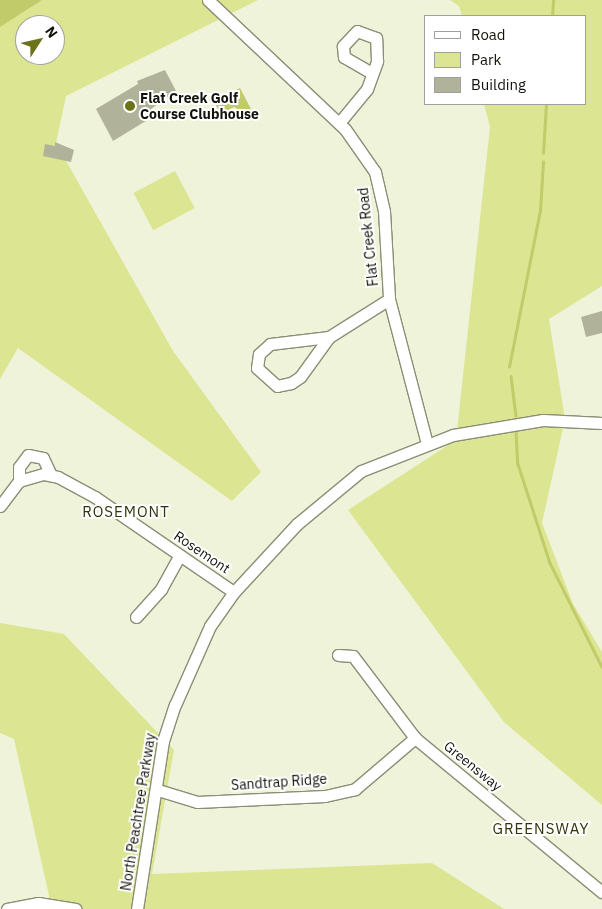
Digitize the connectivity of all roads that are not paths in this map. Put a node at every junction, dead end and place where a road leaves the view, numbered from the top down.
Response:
1 (208, 0) edge
2 (370, 72) dead end
3 (339, 123) junction
4 (389, 299) junction
5 (328, 337) junction
6 (602, 423) edge
7 (427, 444) junction
8 (51, 475) junction
9 (19, 481) junction
10 (0, 506) edge
11 (179, 556) junction
12 (234, 592) junction
13 (136, 617) dead end
14 (338, 655) dead end
15 (415, 738) junction
16 (158, 790) junction
17 (146, 861) junction
18 (602, 892) edge
19 (7, 909) edge
20 (76, 909) edge
21 (130, 909) edge
22 (137, 909) edge

1 - 3 street, Flat Creek Road
2 - 3 street
3 - 4 street, Flat Creek Road
4 - 5 street
4 - 7 street, Flat Creek Road
5 - 5 street
6 - 7 street, North Peachtree Parkway
7 - 12 street, North Peachtree Parkway
8 - 9 street
8 - 9 street, Rosemont
8 - 11 street, Rosemont
9 - 10 street, Rosemont
11 - 12 street, Rosemont
11 - 13 street
12 - 16 street, North Peachtree Parkway
14 - 15 street, Greensway
15 - 16 street, Sandtrap Ridge
15 - 18 street, Greensway
16 - 17 street, North Peachtree Parkway
17 - 21 street
17 - 22 street, North Peachtree Parkway
19 - 20 street

